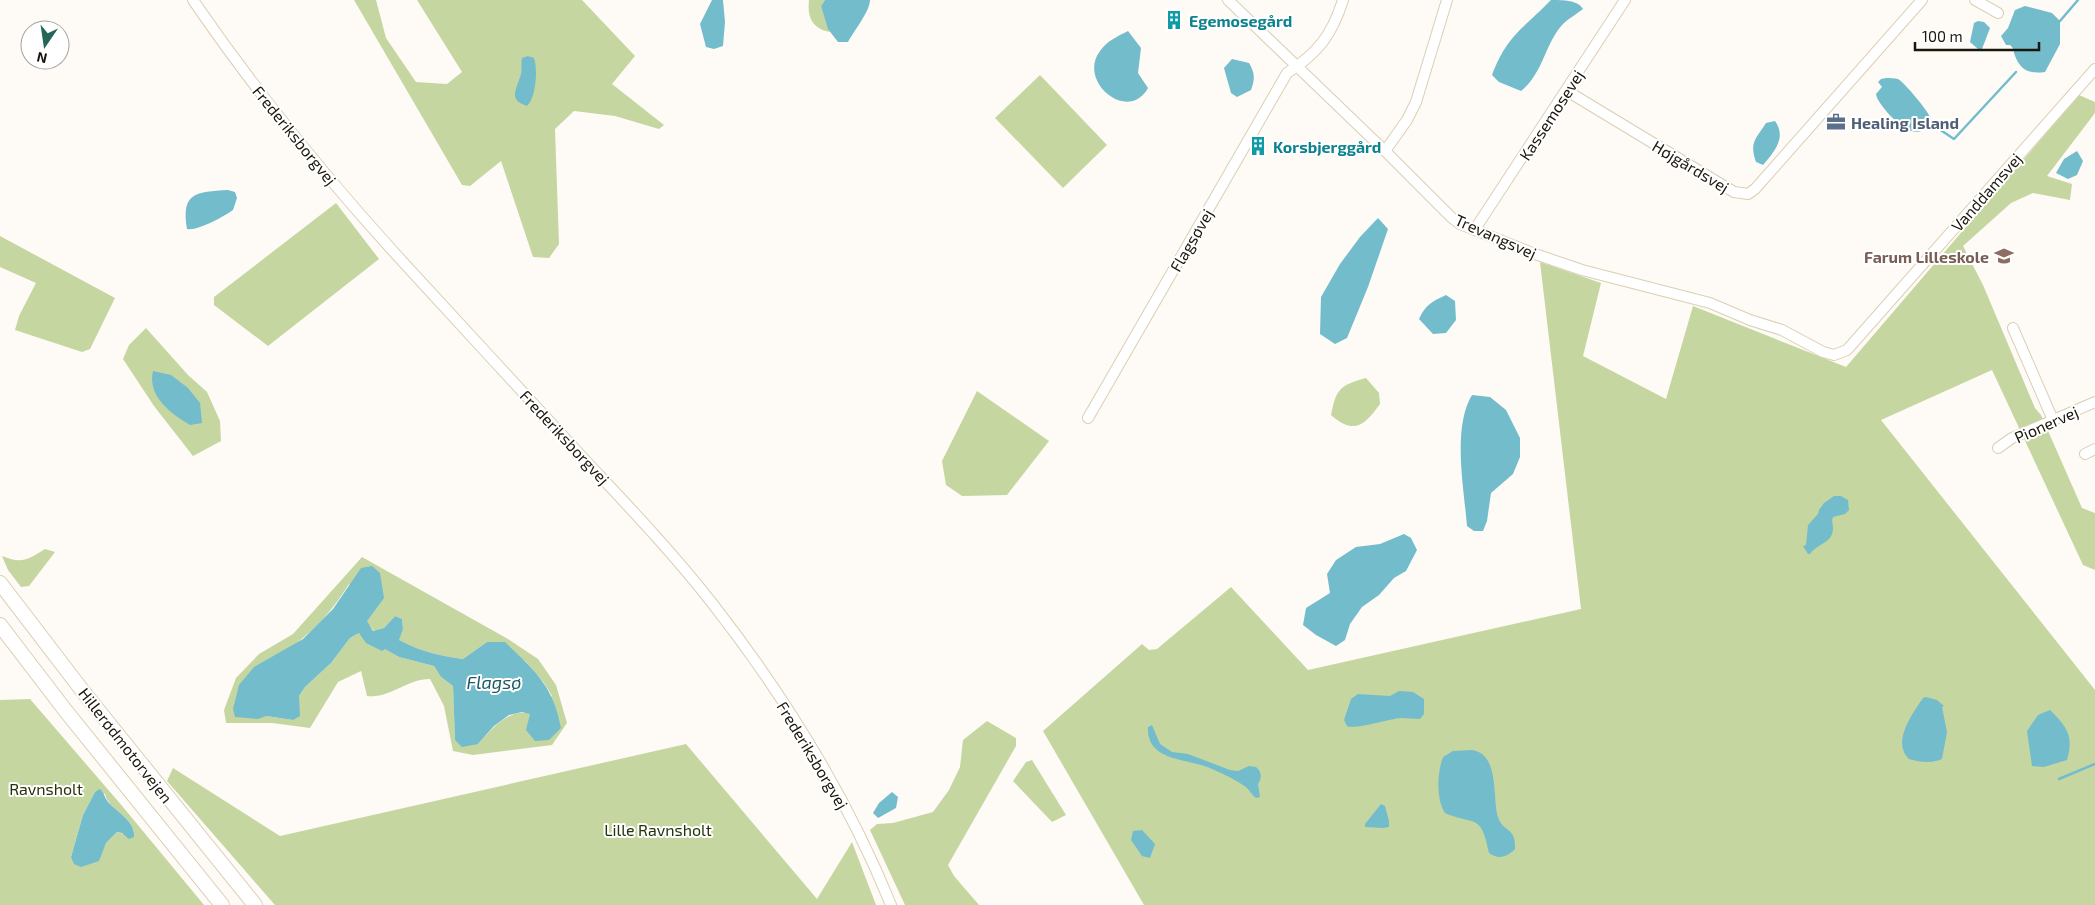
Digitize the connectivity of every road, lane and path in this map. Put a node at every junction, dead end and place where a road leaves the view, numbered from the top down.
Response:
1 (193, 0) edge
2 (1228, 0) edge
3 (1343, 0) edge
4 (1447, 0) edge
5 (1626, 0) edge
6 (1922, 0) edge
7 (1975, 0) edge
8 (1998, 13) dead end
9 (1298, 66) junction
10 (2095, 69) edge
11 (1567, 91) junction
12 (1386, 151) junction
13 (1476, 229) junction
14 (2013, 328) dead end
15 (1834, 355) joint
16 (2095, 402) edge
17 (1088, 418) dead end
18 (2053, 420) junction
19 (1998, 448) dead end
20 (2095, 449) edge
21 (2085, 454) dead end
22 (0, 583) edge
23 (0, 625) edge
24 (222, 905) edge
25 (255, 905) edge
26 (892, 905) edge

1 - 26 street, Frederiksborgvej
2 - 9 street, Trevangsvej
3 - 9 street, Flagsøvej
4 - 12 street
5 - 11 street, Kassemosevej
6 - 11 street, Højgårdsvej
7 - 8 street
9 - 12 street, Trevangsvej
9 - 17 street, Flagsøvej
10 - 15 street, Vanddamsvej
11 - 13 street, Kassemosevej
12 - 13 street, Trevangsvej
13 - 15 street, Trevangsvej
14 - 18 street
16 - 18 street, Pionervej
18 - 19 street, Pionervej
20 - 21 street
22 - 25 highway, Hillerødmotorvejen
23 - 24 highway, Hillerødmotorvejen

